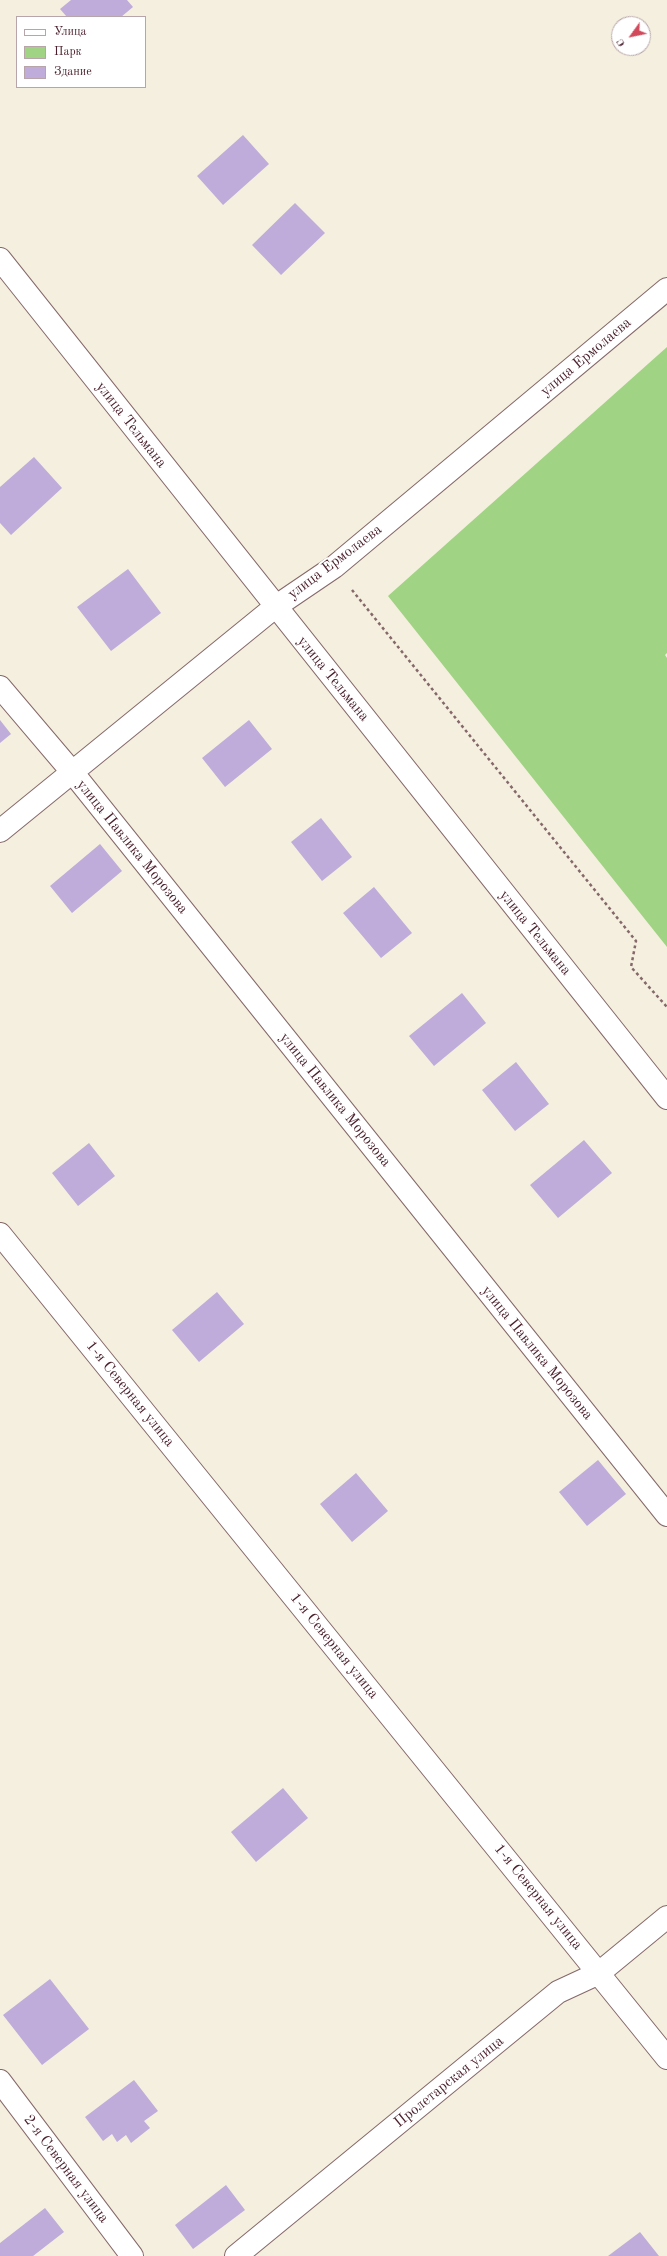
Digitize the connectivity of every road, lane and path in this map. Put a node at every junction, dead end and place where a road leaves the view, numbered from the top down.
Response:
1 (0, 259) edge
2 (667, 289) edge
3 (334, 567) junction
4 (275, 607) junction
5 (0, 687) edge
6 (73, 773) junction
7 (0, 831) edge
8 (667, 1007) edge
9 (667, 1098) edge
10 (0, 1234) edge
11 (667, 1515) edge
12 (667, 1916) edge
13 (599, 1973) junction
14 (667, 2058) edge
15 (0, 2081) edge
16 (132, 2256) edge
17 (236, 2256) edge

1 - 4 street, улица Тельмана
2 - 3 street, улица Ермолаева
3 - 4 street, улица Ермолаева
3 - 8 path
4 - 6 street, улица Ермолаева
4 - 9 street, улица Тельмана
5 - 6 street, улица Павлика Морозова
6 - 7 street, улица Ермолаева
6 - 11 street, улица Павлика Морозова
10 - 13 street, 1-я Северная улица
12 - 13 street, Пролетарская улица
13 - 14 street, 1-я Северная улица
13 - 17 street, Пролетарская улица
15 - 16 street, 2-я Северная улица

